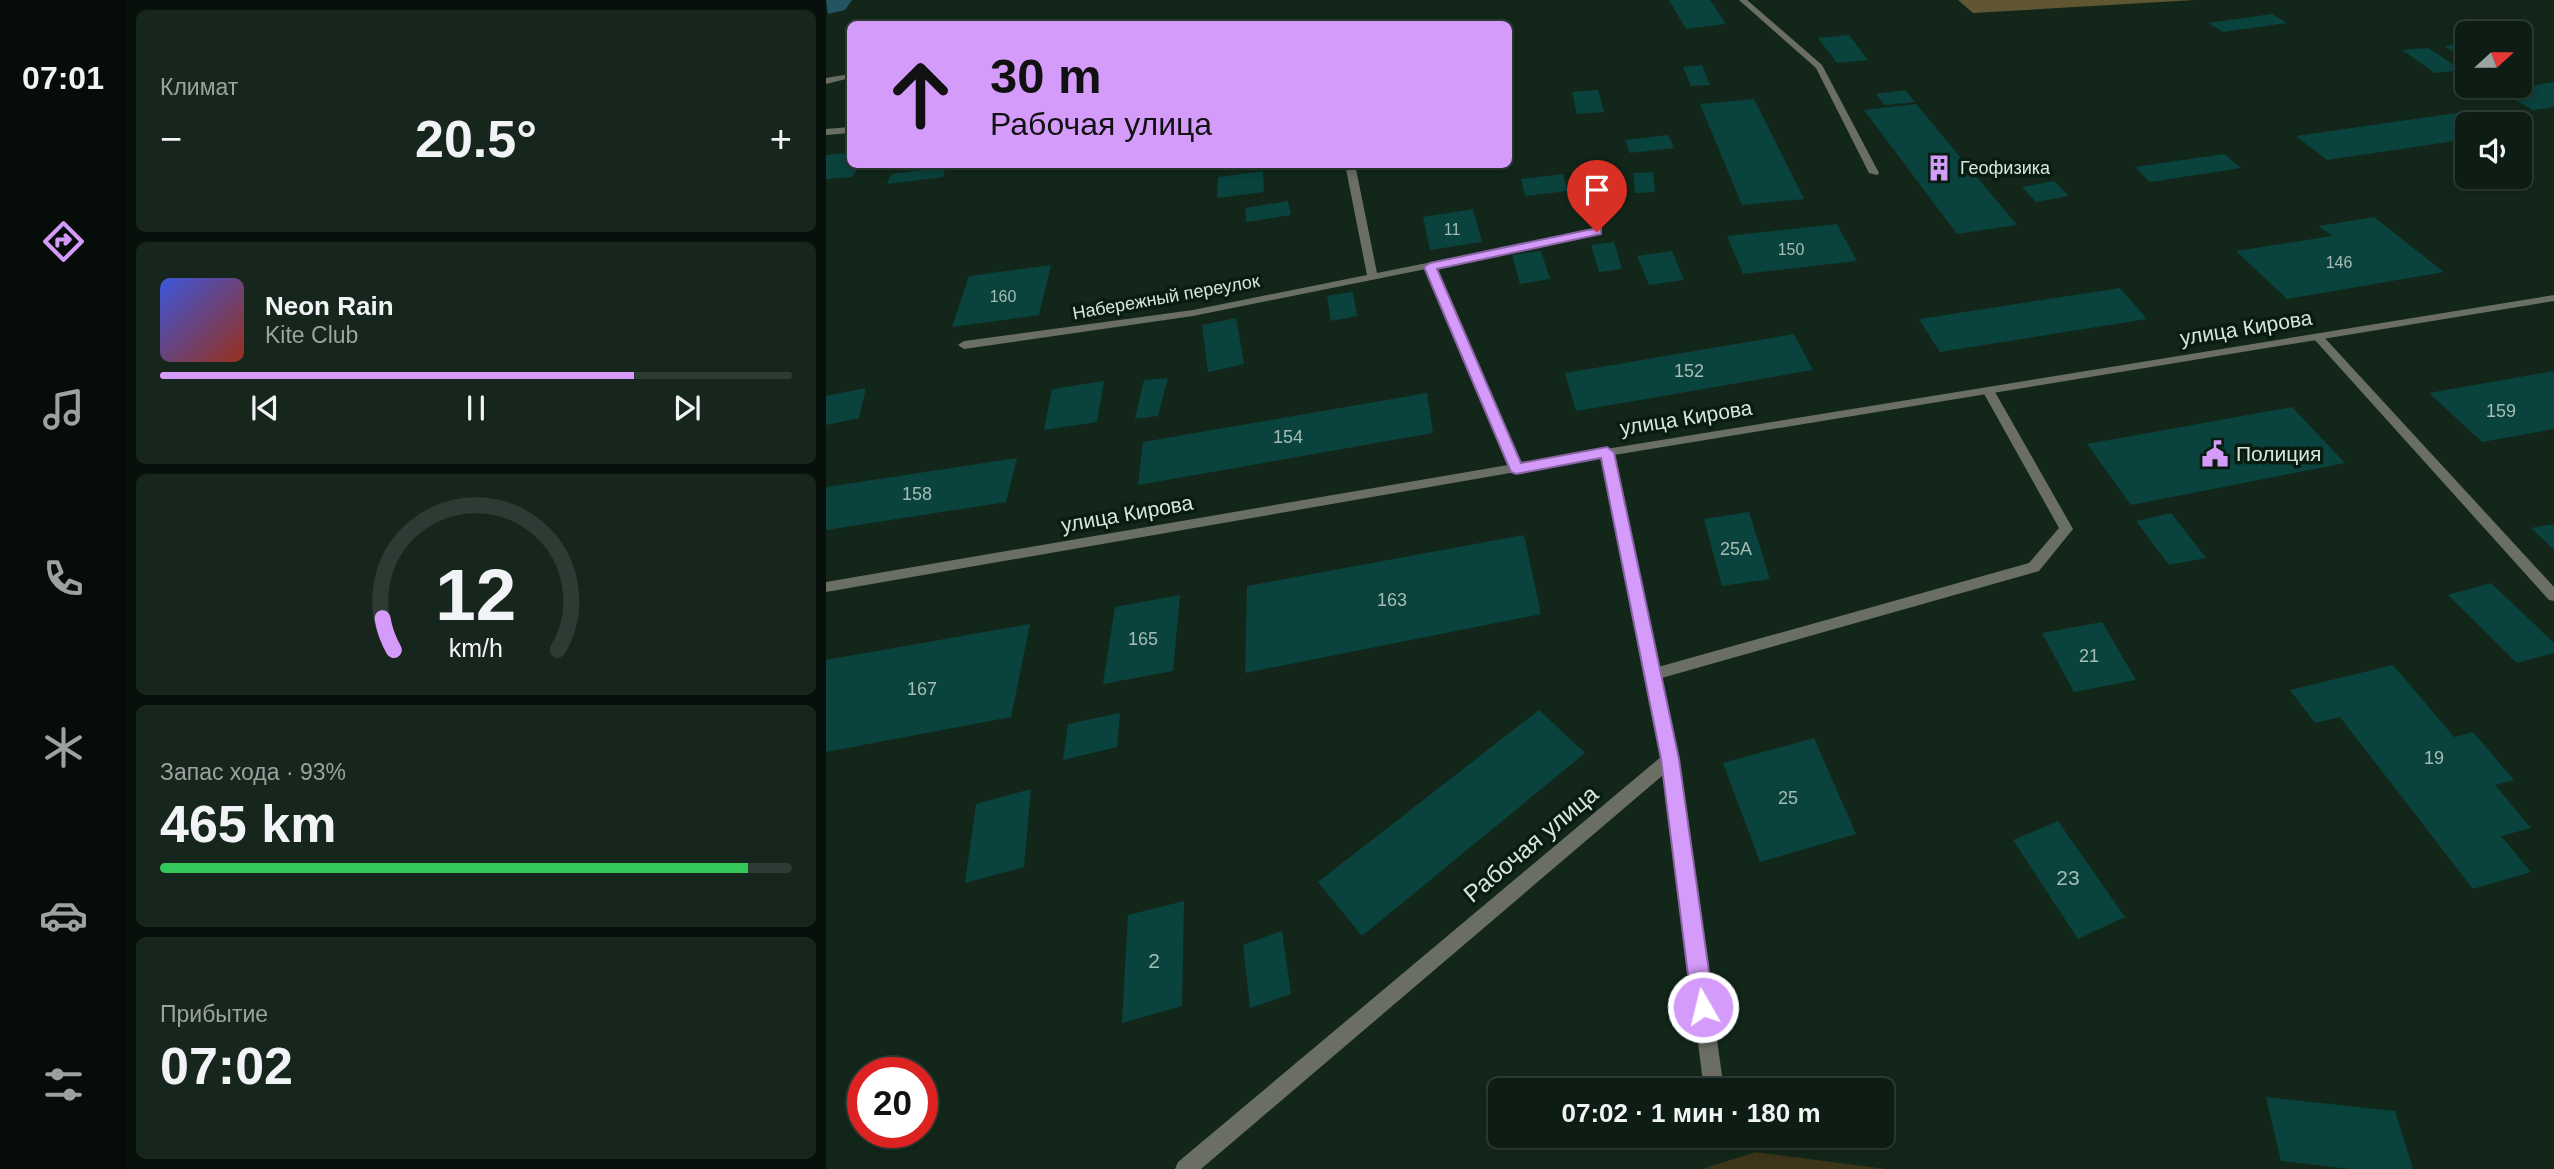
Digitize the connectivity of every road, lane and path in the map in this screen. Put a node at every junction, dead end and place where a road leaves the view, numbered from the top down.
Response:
1 (1743, 0) edge
2 (847, 77) edge
3 (826, 81) edge
4 (847, 130) edge
5 (826, 132) edge
6 (1351, 168) edge
7 (1874, 173) dead end
8 (1597, 232) dead end
9 (1430, 267) junction
10 (1372, 275) junction
11 (2554, 298) edge
12 (2318, 337) junction
13 (964, 345) dead end
14 (1989, 392) junction
15 (1607, 452) junction
16 (1516, 469) junction
17 (826, 587) edge
18 (2554, 596) edge
19 (1651, 676) junction
20 (1670, 759) junction
21 (1712, 1078) edge
22 (1185, 1169) edge

1 - 7 street
2 - 3 street
4 - 5 street
6 - 10 street
8 - 9 street, Набережный переулок
9 - 10 street, Набережный переулок
9 - 16 street
10 - 13 street, Набережный переулок
11 - 12 street, улица Кирова
12 - 14 street, улица Кирова
12 - 18 street
14 - 15 street, улица Кирова
14 - 19 street
15 - 16 street, улица Кирова
15 - 19 street
16 - 17 street, улица Кирова
19 - 20 street
20 - 21 street
20 - 22 street, Рабочая улица

